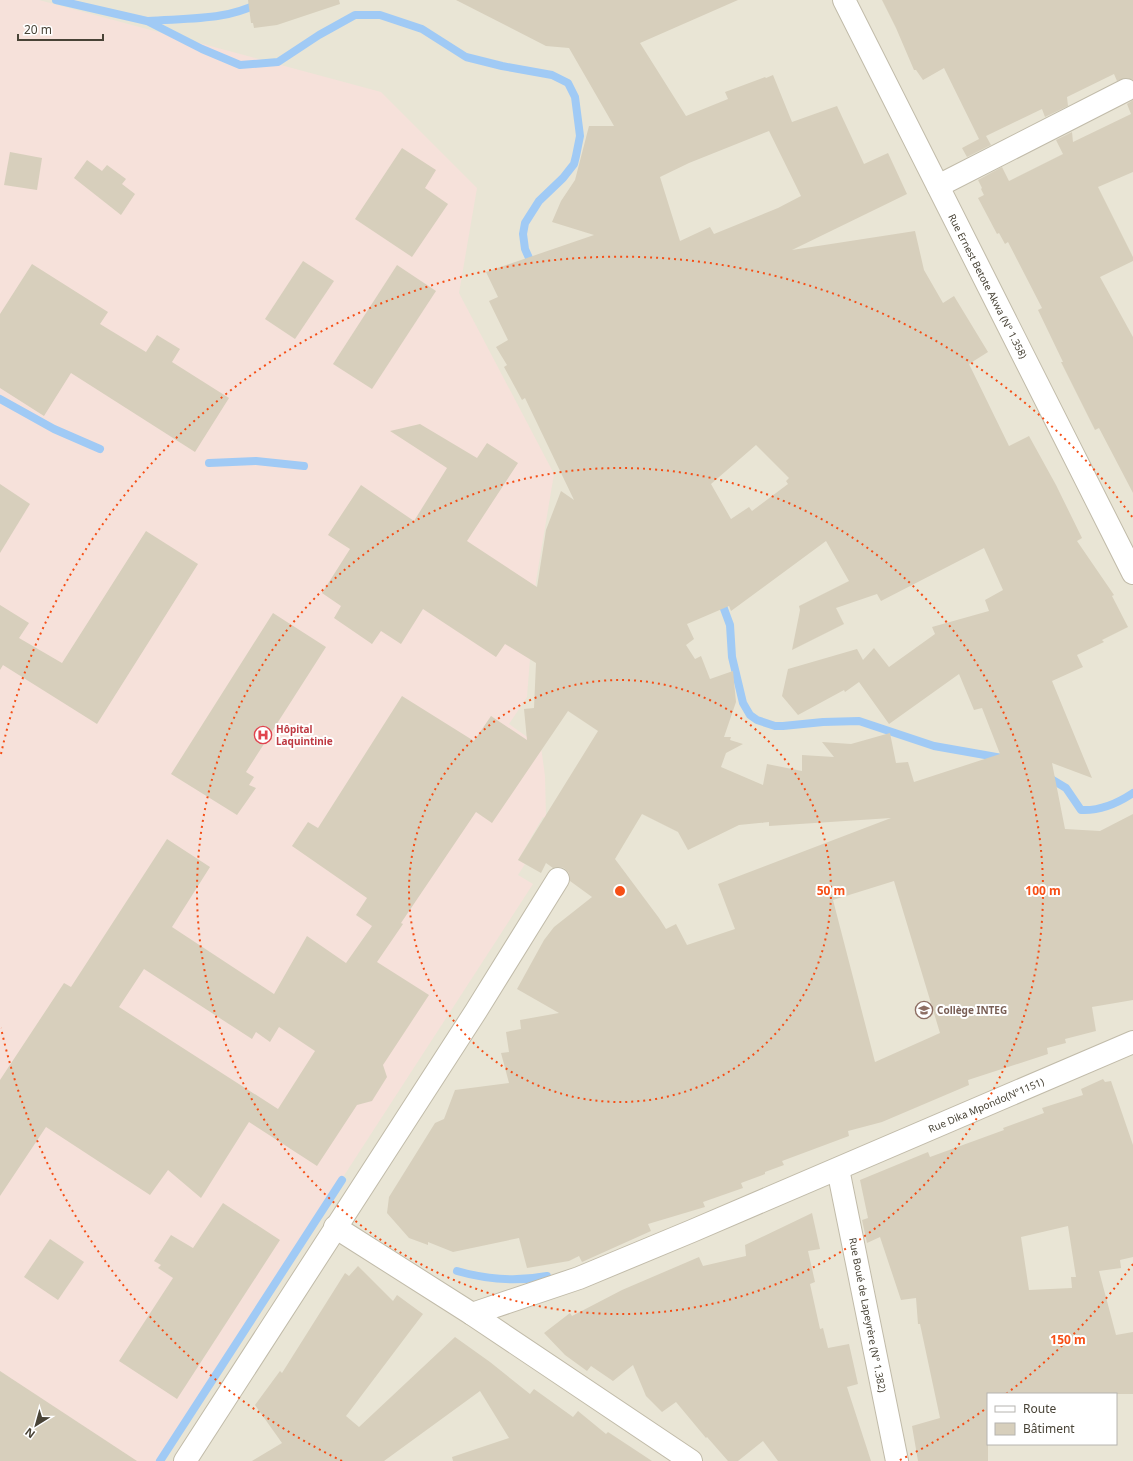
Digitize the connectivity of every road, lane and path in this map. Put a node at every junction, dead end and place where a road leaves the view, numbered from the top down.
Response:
1 (844, 0) edge
2 (1126, 90) dead end
3 (938, 186) junction
4 (1133, 573) edge
5 (558, 879) dead end
6 (1133, 1042) edge
7 (838, 1169) junction
8 (335, 1227) junction
9 (472, 1314) junction
10 (186, 1461) edge
11 (691, 1461) edge
12 (897, 1461) edge

1 - 3 street, Rue Ernest Betote Akwa (N° 1.358)
2 - 3 street
3 - 4 street, Rue Ernest Betote Akwa (N° 1.358)
5 - 8 street
6 - 7 street, Rue Dika Mpondo(N°1151)
7 - 9 street, Rue Dika Mpondo(N°1151)
7 - 12 street, Rue Boué de Lapeyrère (N° 1.382)
8 - 9 street
8 - 10 street
9 - 11 street

